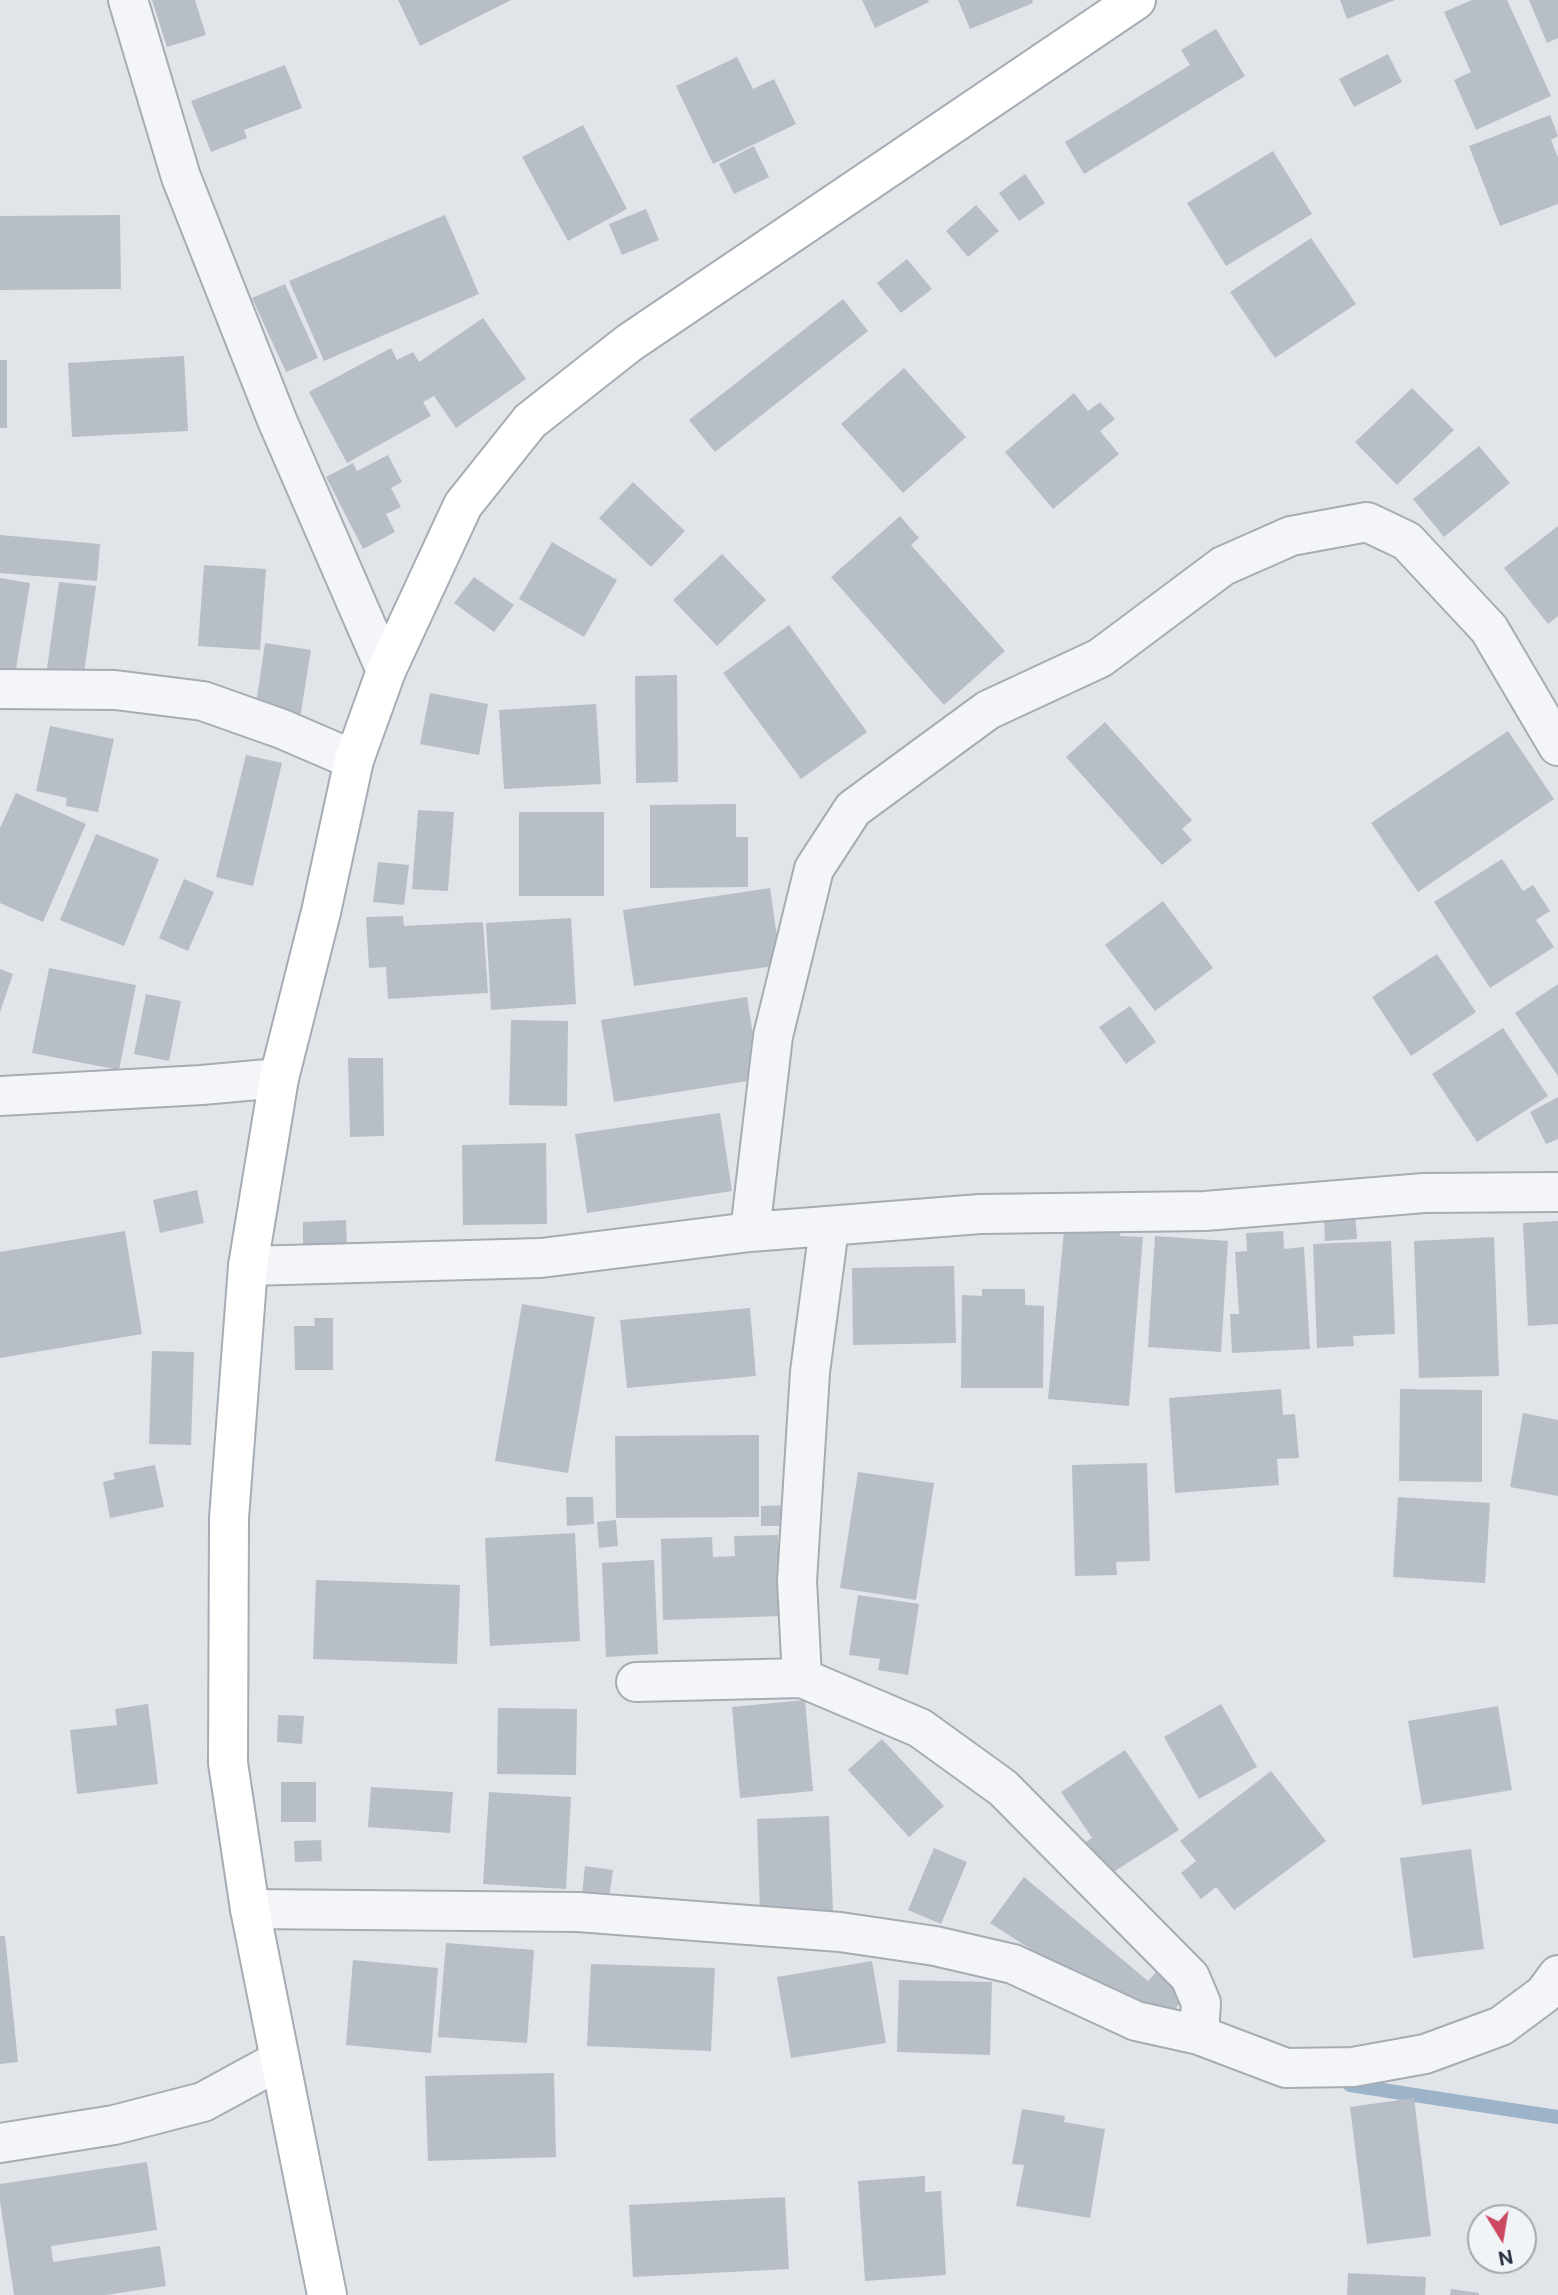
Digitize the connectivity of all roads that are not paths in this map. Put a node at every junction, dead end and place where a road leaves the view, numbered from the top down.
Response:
1 (128, 0) edge
2 (1136, 0) edge
3 (386, 671) junction
4 (0, 689) edge
5 (1558, 746) edge
6 (354, 760) junction
7 (279, 1078) junction
8 (0, 1096) edge
9 (1558, 1192) edge
10 (829, 1228) junction
11 (750, 1232) junction
12 (248, 1266) junction
13 (803, 1678) junction
14 (636, 1682) dead end
15 (250, 1909) junction
16 (1558, 1975) edge
17 (1199, 2035) junction
18 (279, 2060) junction
19 (0, 2143) edge
20 (327, 2295) edge

1 - 3 street
2 - 3 street
3 - 6 street
4 - 6 street
5 - 11 street
6 - 7 street
7 - 8 street
7 - 12 street
9 - 10 street
10 - 11 street
10 - 13 street
11 - 12 street
12 - 15 street
13 - 14 street
13 - 17 street
15 - 17 street
15 - 18 street
16 - 17 street
18 - 19 street
18 - 20 street

